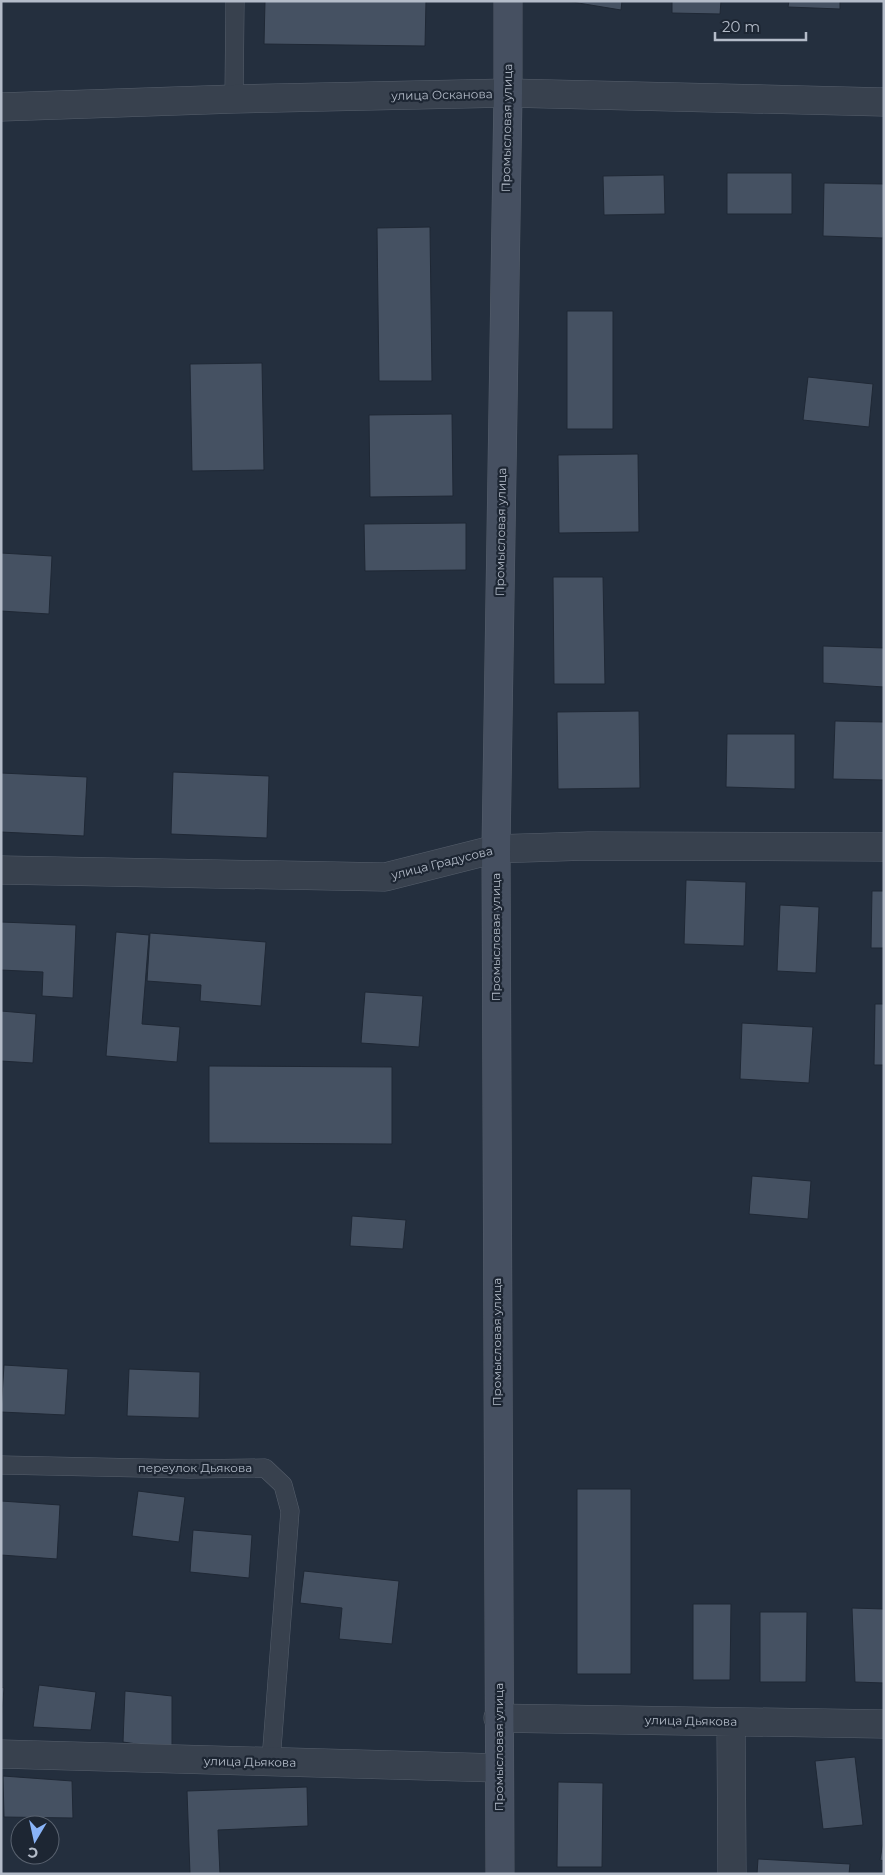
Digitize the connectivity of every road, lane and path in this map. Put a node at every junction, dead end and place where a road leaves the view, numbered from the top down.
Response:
1 (235, 1) edge
2 (508, 1) edge
3 (508, 93) junction
4 (234, 99) junction
5 (884, 102) edge
6 (1, 107) edge
7 (884, 847) edge
8 (496, 849) junction
9 (1, 870) edge
10 (1, 1465) edge
11 (498, 1718) junction
12 (731, 1722) junction
13 (884, 1724) edge
14 (1, 1754) edge
15 (271, 1761) junction
16 (498, 1768) junction
17 (500, 1874) edge
18 (732, 1874) edge

1 - 4 lane
2 - 3 street, Промысловая улица
3 - 4 street, улица Осканова
3 - 5 street, улица Осканова
3 - 8 street, Промысловая улица
4 - 6 street, улица Осканова
7 - 8 street, улица Градусова
8 - 9 street, улица Градусова
8 - 11 street, Промысловая улица
10 - 15 lane, переулок Дьякова
11 - 12 street, улица Дьякова
11 - 16 street, Промысловая улица
12 - 13 street, улица Дьякова
12 - 18 street
14 - 15 street, улица Дьякова
15 - 16 street, улица Дьякова
16 - 17 street, Промысловая улица

